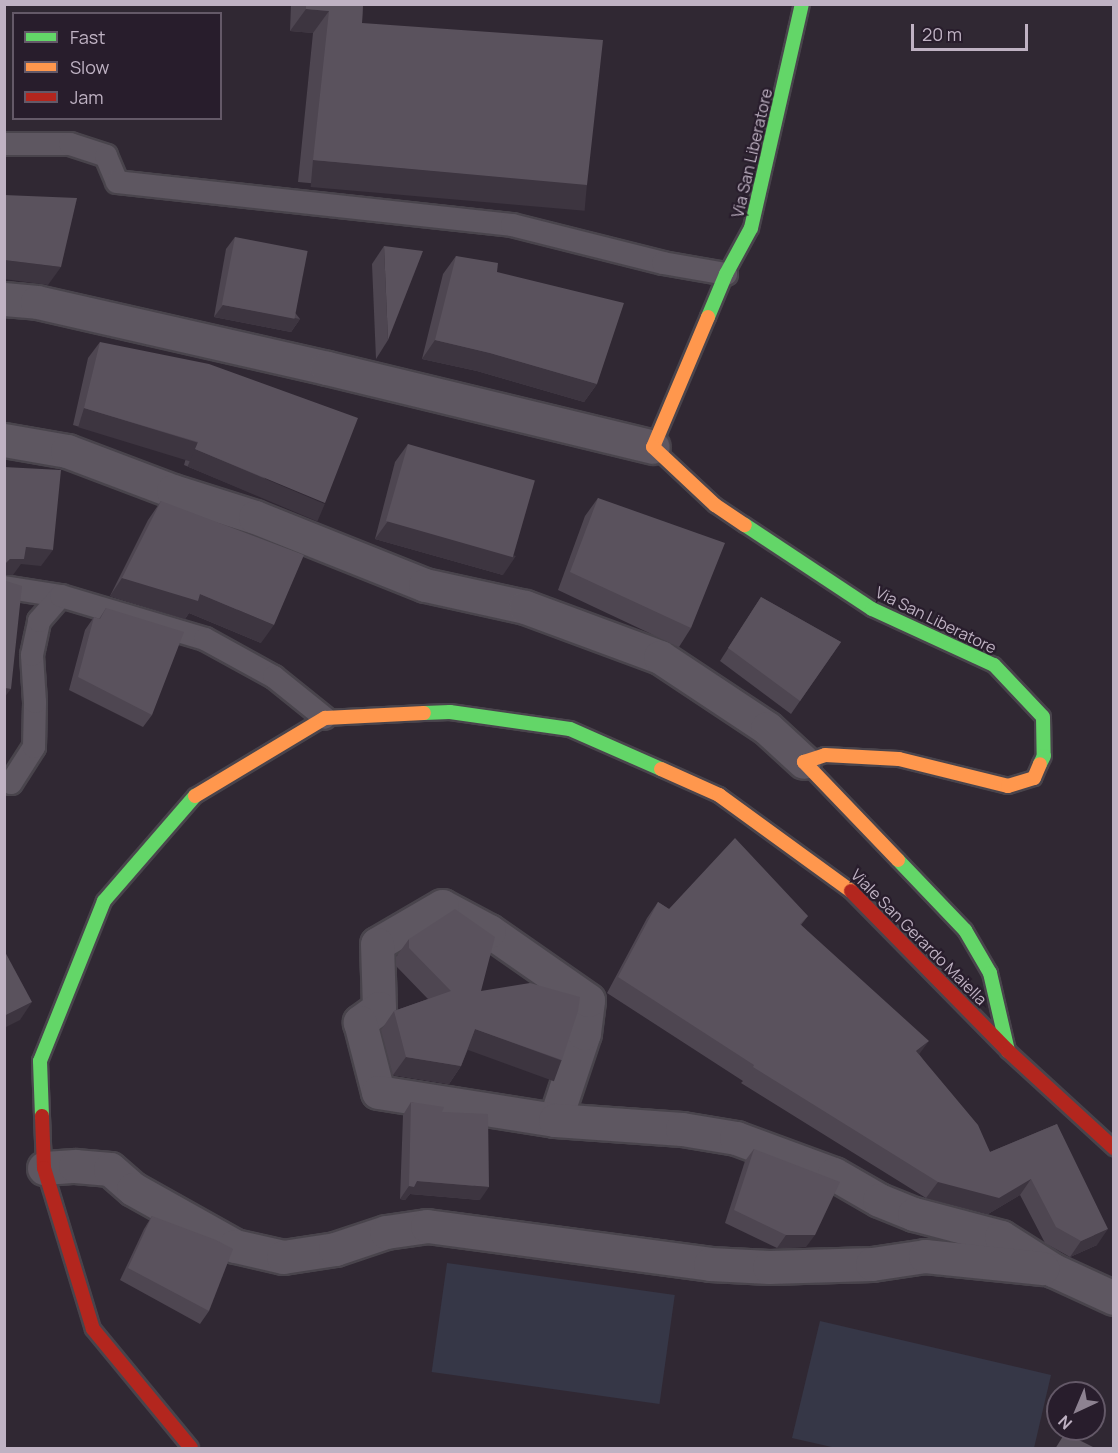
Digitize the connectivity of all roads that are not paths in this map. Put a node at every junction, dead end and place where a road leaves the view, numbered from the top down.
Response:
1 (802, 4) edge
2 (4, 144) edge
3 (726, 274) junction
4 (4, 298) edge
5 (4, 440) edge
6 (653, 447) junction
7 (4, 587) edge
8 (62, 596) junction
9 (325, 718) junction
10 (804, 762) junction
11 (4, 781) edge
12 (1008, 1051) junction
13 (555, 1120) junction
14 (1113, 1148) edge
15 (44, 1168) junction
16 (1053, 1270) junction
17 (1113, 1298) edge
18 (191, 1449) edge

1 - 3 main road, Via San Liberatore
2 - 3 lane
3 - 6 main road, Via San Liberatore
4 - 6 street
5 - 10 street
6 - 10 main road, Via San Liberatore
7 - 8 lane
8 - 9 lane
8 - 11 lane
9 - 12 main road, Viale San Gerardo Maiella
9 - 15 main road, Viale San Gerardo Maiella
10 - 12 main road
12 - 14 main road, Viale San Gerardo Maiella
13 - 13 street
13 - 16 street
15 - 16 street
15 - 18 main road, Viale San Gerardo Maiella
16 - 17 street

